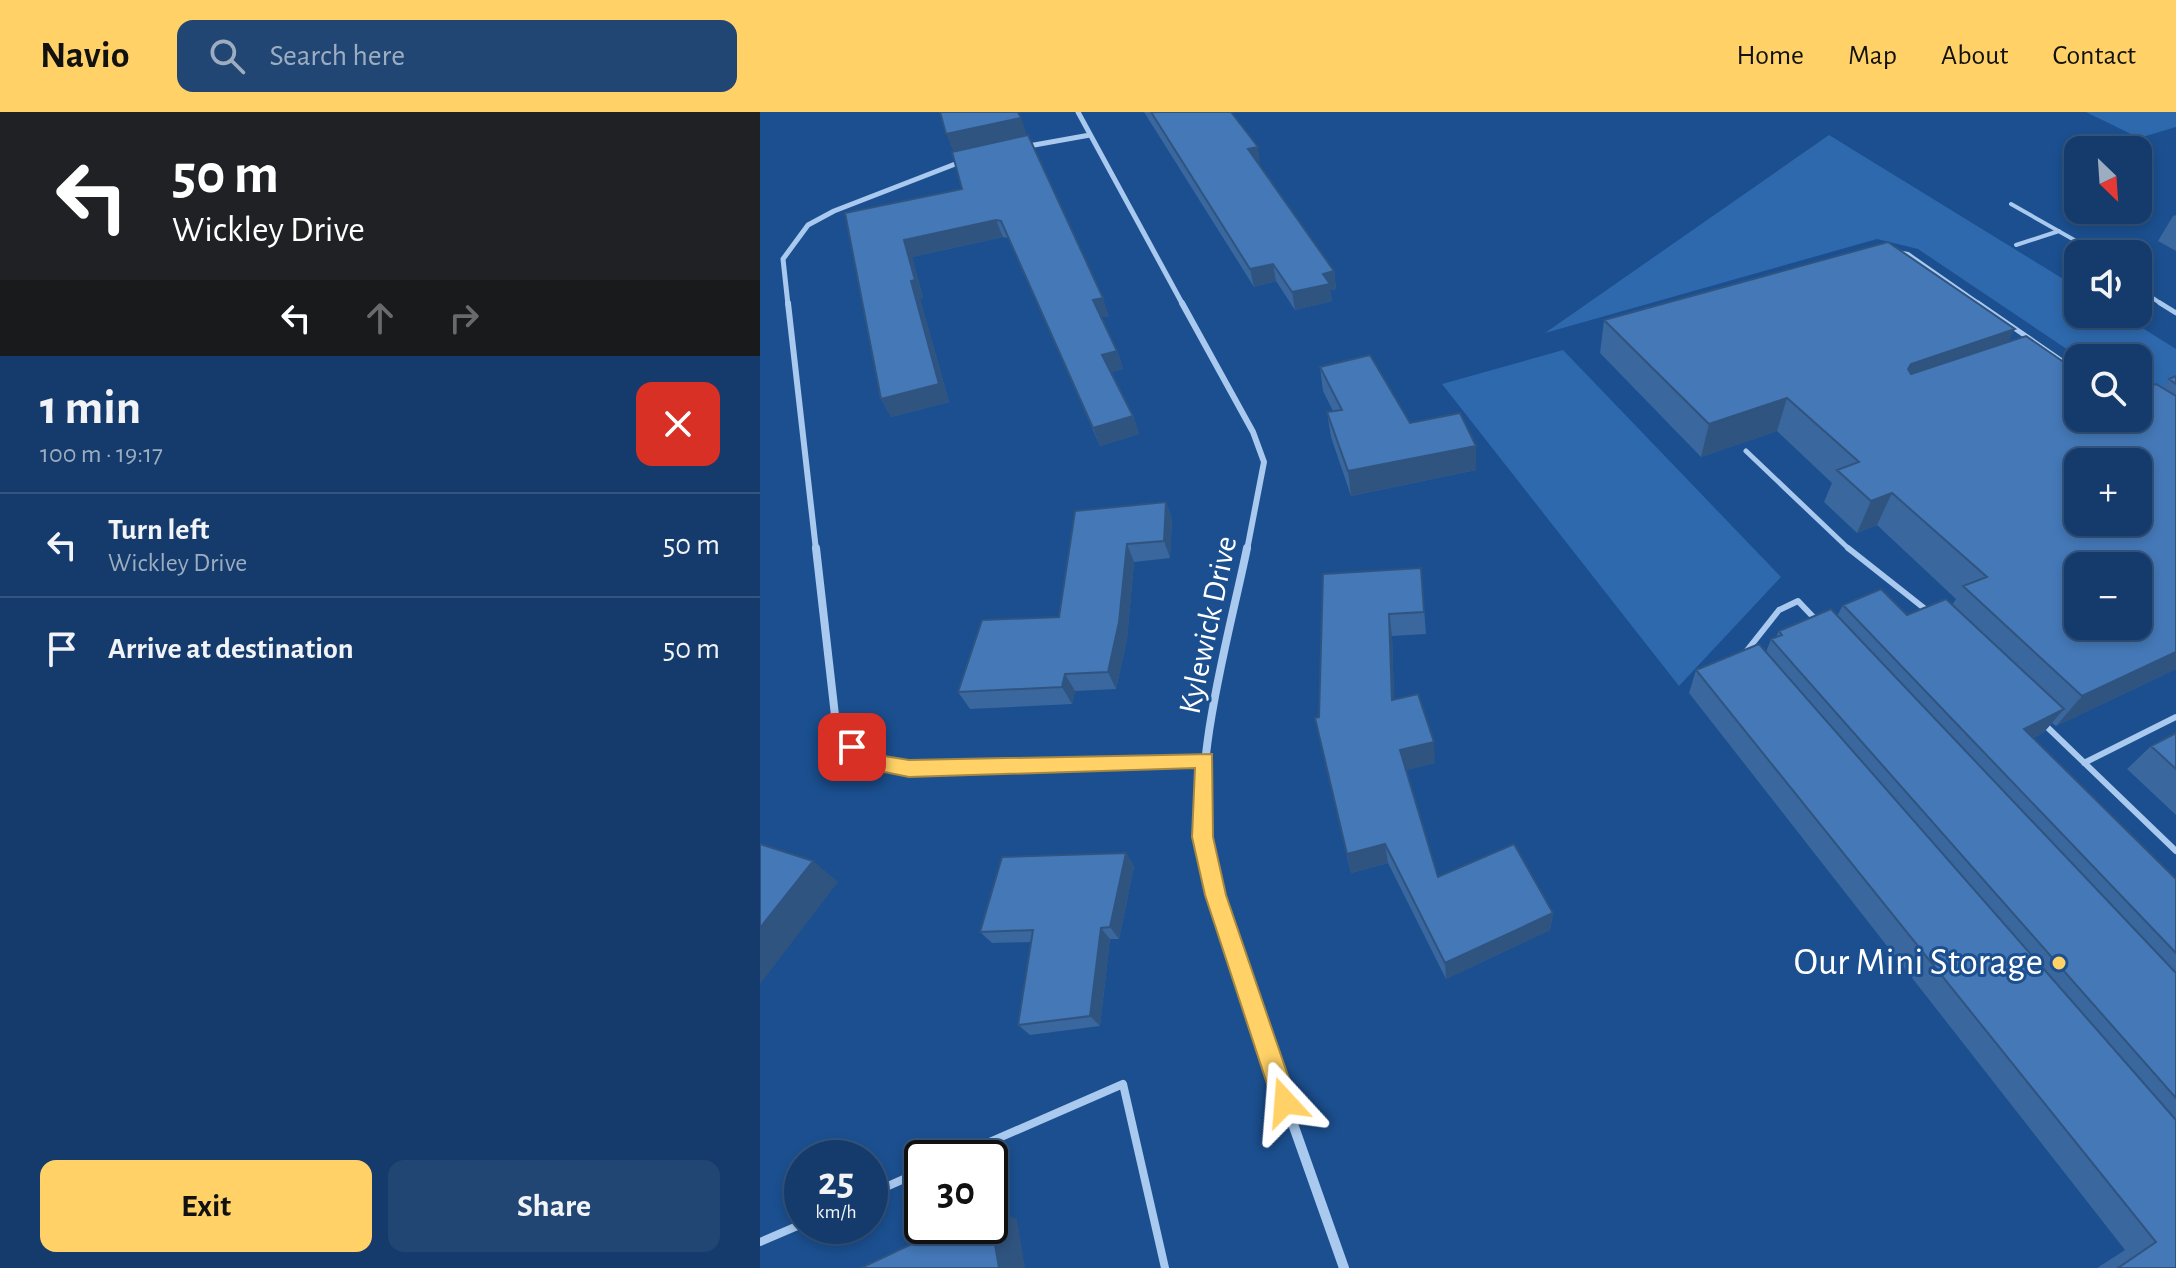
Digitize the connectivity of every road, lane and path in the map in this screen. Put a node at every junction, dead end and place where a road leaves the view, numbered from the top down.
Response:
1 (1078, 112) edge
2 (1090, 135) junction
3 (1008, 151) edge
4 (973, 158) edge
5 (2011, 204) dead end
6 (2059, 231) junction
7 (2075, 240) edge
8 (2016, 245) dead end
9 (1891, 250) edge
10 (2152, 297) edge
11 (2176, 313) edge
12 (2047, 350) junction
13 (2033, 356) edge
14 (2064, 362) edge
15 (1746, 451) dead end
16 (1938, 621) edge
17 (1820, 625) edge
18 (1755, 665) edge
19 (2176, 717) edge
20 (2039, 719) edge
21 (1205, 760) junction
22 (2084, 763) junction
23 (2176, 851) edge
24 (994, 1140) edge
25 (784, 1232) edge
26 (760, 1242) edge
27 (1165, 1268) edge
28 (1344, 1268) edge

1 - 2 street, Kylewick Drive
2 - 3 street
2 - 21 street, Kylewick Drive
4 - 21 street
5 - 6 lane
6 - 7 lane
6 - 8 lane
9 - 12 lane
10 - 11 lane
12 - 13 lane
12 - 14 lane
15 - 16 lane
17 - 18 lane
19 - 22 lane
20 - 22 lane
21 - 28 street, Kylewick Drive
22 - 23 lane
24 - 27 lane
25 - 26 lane

